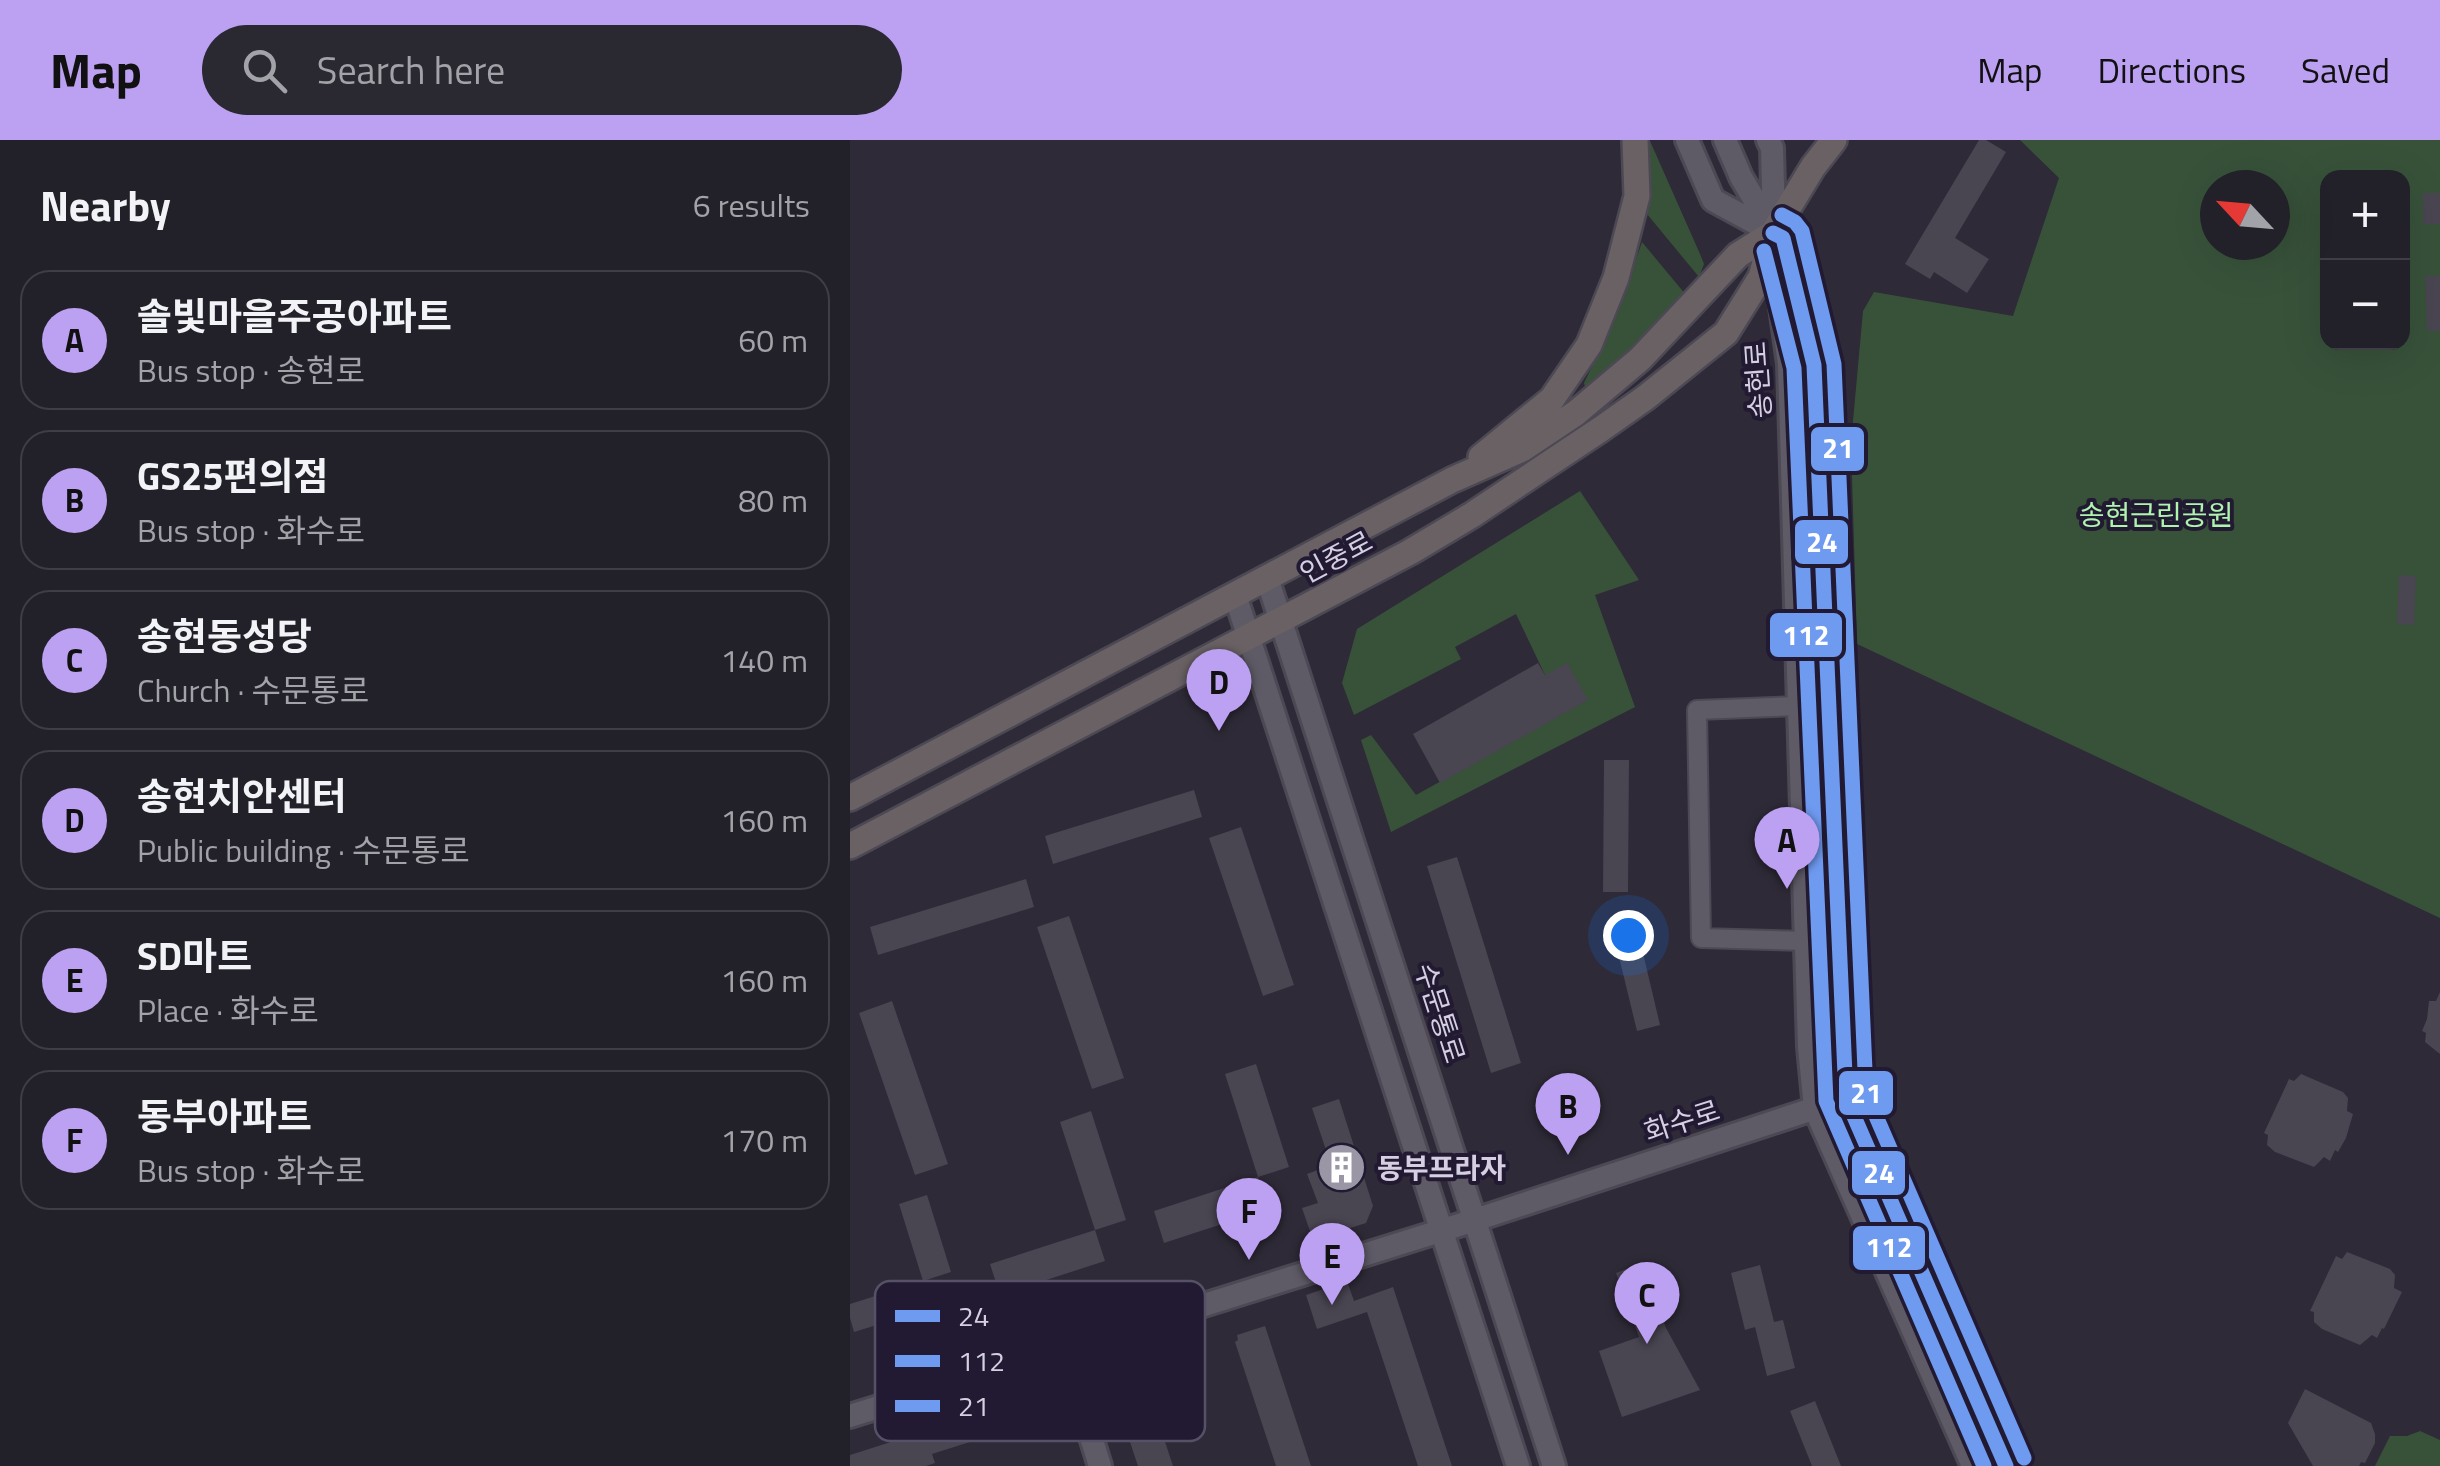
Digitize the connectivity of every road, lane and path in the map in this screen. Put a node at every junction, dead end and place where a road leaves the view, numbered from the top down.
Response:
1 (1635, 140) edge
2 (1687, 140) edge
3 (1726, 140) edge
4 (1768, 140) edge
5 (1834, 140) edge
6 (1773, 233) junction
7 (1452, 480) junction
8 (1267, 578) junction
9 (1235, 595) junction
10 (1280, 620) junction
11 (1248, 637) junction
12 (1800, 706) junction
13 (850, 798) edge
14 (850, 846) edge
15 (1806, 941) junction
16 (1846, 1098) junction
17 (1814, 1109) junction
18 (1475, 1220) junction
19 (1442, 1230) junction
20 (1205, 1305) edge
21 (875, 1408) edge
22 (850, 1416) edge
23 (1092, 1441) edge
24 (1100, 1466) edge
25 (1518, 1466) edge
26 (1554, 1466) edge
27 (1973, 1466) edge
28 (2006, 1466) edge

1 - 7 main road
2 - 6 street
3 - 6 street
4 - 6 street
5 - 6 main road, 인중로
6 - 7 main road, 인중로
6 - 10 main road, 인중로
6 - 12 street, 송현로
6 - 16 street, 송현로
7 - 8 main road, 인중로
8 - 9 main road, 인중로
8 - 10 street, 수문통로
9 - 11 street
9 - 13 main road, 인중로
10 - 11 main road, 인중로
10 - 18 street, 수문통로
11 - 14 main road, 인중로
11 - 19 street
12 - 15 street, 송현로
12 - 15 street
15 - 17 street, 송현로
16 - 17 street, 화수로
16 - 28 street, 송현로
17 - 18 street, 화수로
17 - 27 street, 송현로
18 - 19 street, 화수로
18 - 26 street, 수문통로
19 - 20 street, 화수로
19 - 25 street
21 - 22 street, 화수로
23 - 24 street

